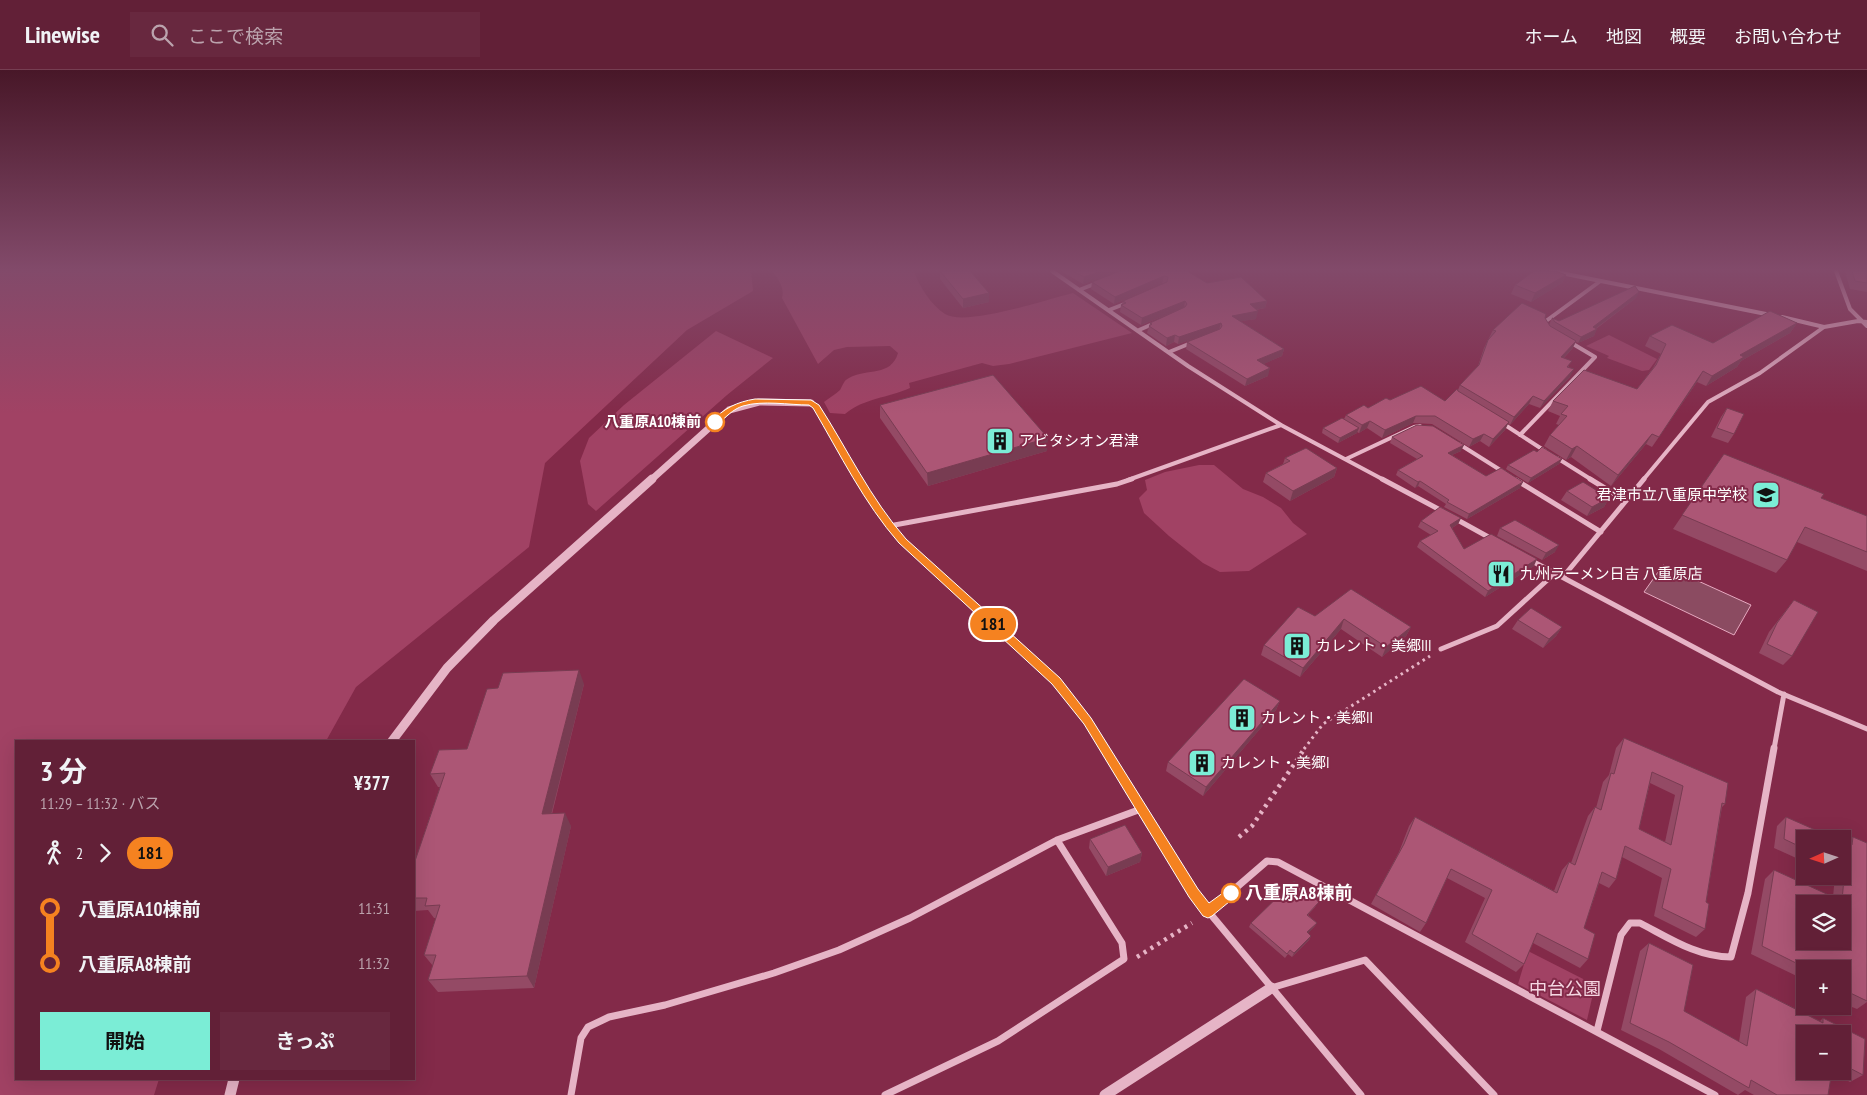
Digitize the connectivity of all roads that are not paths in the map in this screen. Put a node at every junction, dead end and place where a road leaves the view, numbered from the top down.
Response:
1 (1122, 319) edge
2 (1549, 319) edge
3 (1792, 319) edge
4 (1858, 321) junction
5 (1867, 322) edge
6 (1156, 323) edge
7 (1867, 326) edge
8 (1824, 327) junction
9 (1139, 330) junction
10 (1549, 331) edge
11 (1564, 338) edge
12 (1193, 343) edge
13 (1169, 352) junction
14 (811, 403) joint
15 (1497, 420) edge
16 (1281, 425) junction
17 (1422, 426) edge
18 (1520, 435) junction
19 (1458, 443) edge
20 (1346, 458) junction
21 (1626, 501) junction
22 (890, 526) junction
23 (1601, 532) junction
24 (1502, 544) edge
25 (1527, 559) edge
26 (1555, 573) junction
27 (1563, 578) junction
28 (1441, 649) road end
29 (1784, 694) junction
30 (1867, 729) edge
31 (393, 740) edge
32 (1141, 810) junction
33 (1056, 840) junction
34 (1208, 912) junction
35 (1271, 988) junction
36 (1597, 1031) junction
37 (234, 1080) edge
38 (230, 1095) edge
39 (572, 1095) edge
40 (885, 1095) edge
41 (1105, 1095) edge
42 (1361, 1095) edge
43 (1494, 1095) edge
44 (1715, 1095) edge

1 - 9 street
2 - 10 street
3 - 8 street
4 - 5 street
4 - 7 street
4 - 8 street
6 - 9 street
8 - 21 street
9 - 13 street
11 - 18 street
12 - 13 street
13 - 16 street
14 - 22 street
14 - 31 street
15 - 18 street
16 - 20 street
16 - 22 street
17 - 20 street
18 - 21 street
19 - 23 street
20 - 24 street
21 - 23 street
22 - 32 street
23 - 27 street
25 - 26 street
26 - 27 street
26 - 28 street
27 - 29 street
29 - 30 street
29 - 36 street
32 - 33 street
32 - 34 street
33 - 39 street
33 - 40 street
34 - 35 street
34 - 36 street
35 - 41 street
35 - 42 street
35 - 43 street
36 - 44 street
37 - 38 street

